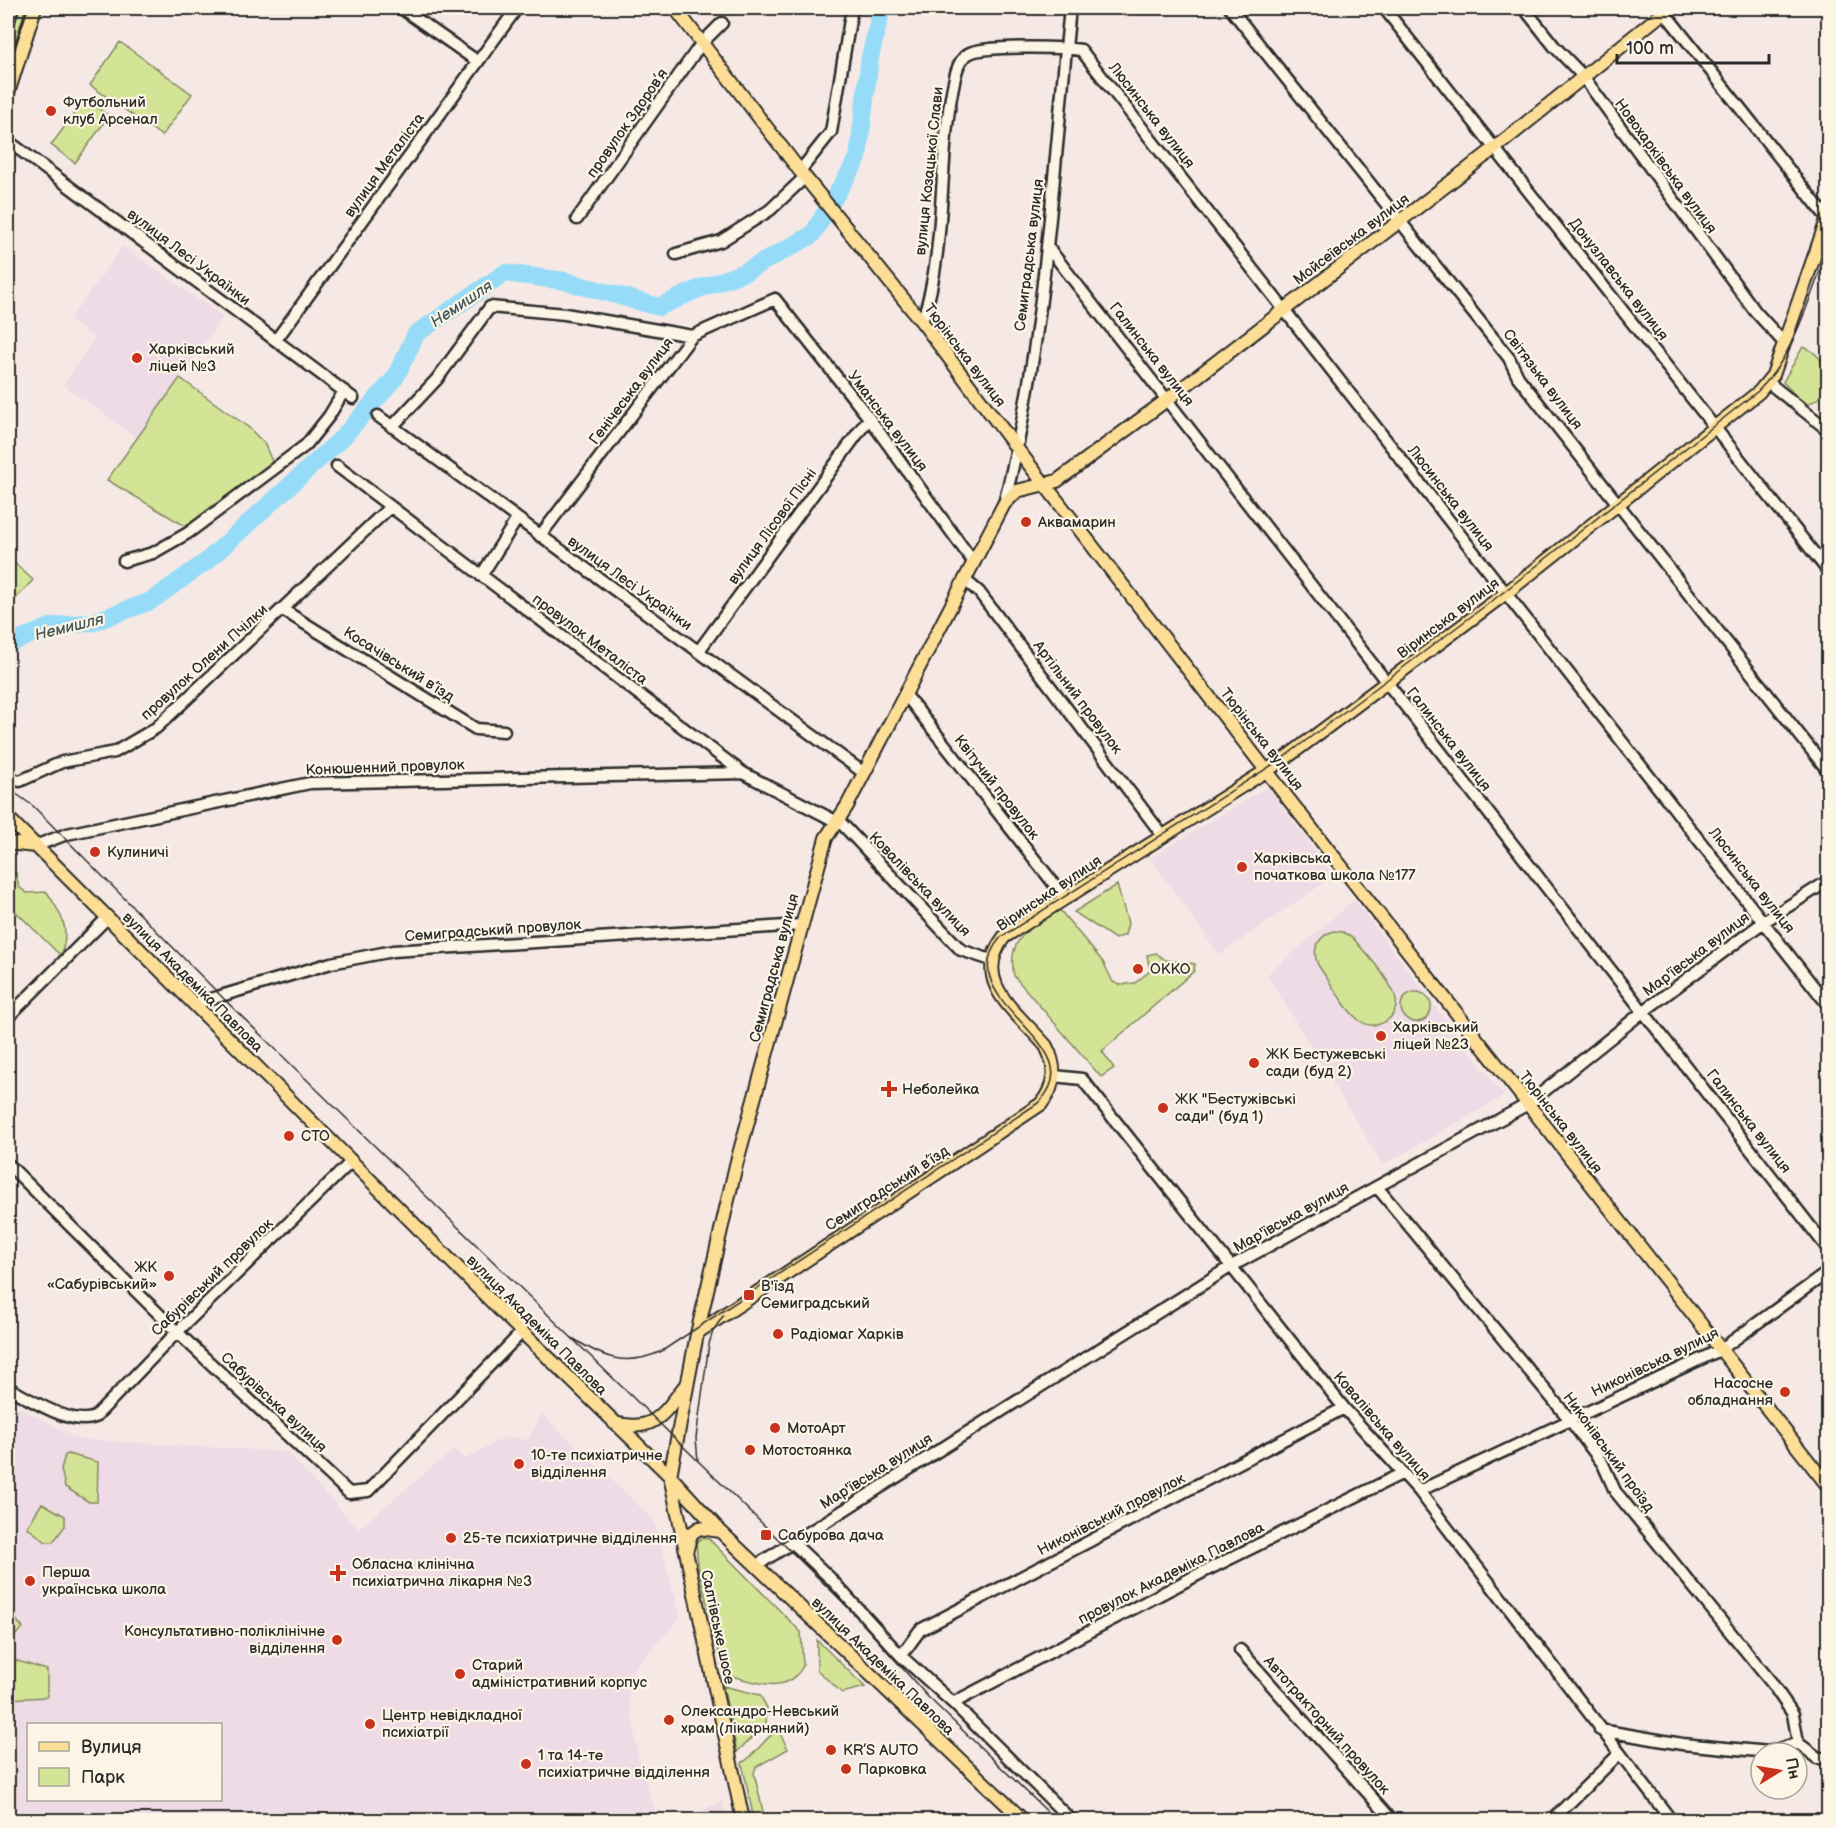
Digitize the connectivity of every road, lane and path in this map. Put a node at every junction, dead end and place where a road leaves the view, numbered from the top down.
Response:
1 (12, 8) edge
2 (35, 8) edge
3 (401, 8) edge
4 (517, 8) edge
5 (675, 8) edge
6 (852, 8) edge
7 (1070, 8) edge
8 (1230, 8) edge
9 (1383, 8) edge
10 (1524, 8) edge
11 (1665, 9) edge
12 (8, 22) edge
13 (722, 23) dead end
14 (701, 44) junction
15 (1066, 47) junction
16 (477, 61) junction
17 (1582, 75) junction
18 (8, 93) edge
19 (8, 141) edge
20 (1495, 148) junction
21 (806, 178) junction
22 (1828, 218) edge
23 (577, 219) dead end
24 (1400, 222) junction
25 (1047, 246) junction
26 (676, 254) dead end
27 (775, 299) joint
28 (1283, 309) junction
29 (922, 322) junction
30 (692, 336) junction
31 (276, 340) junction
32 (1784, 343) junction
33 (1769, 383) junction
34 (344, 391) junction
35 (353, 398) dead end
36 (1168, 399) junction
37 (378, 416) dead end
38 (869, 418) junction
39 (1717, 426) junction
40 (392, 427) junction
41 (1828, 430) edge
42 (1017, 450) junction
43 (337, 466) dead end
44 (1044, 483) junction
45 (1620, 503) junction
46 (1004, 504) junction
47 (390, 507) junction
48 (517, 519) junction
49 (540, 536) junction
50 (124, 561) dead end
51 (974, 563) junction
52 (1828, 571) edge
53 (481, 576) junction
54 (965, 580) junction
55 (1506, 593) junction
56 (283, 610) junction
57 (698, 652) junction
58 (1386, 683) junction
59 (905, 694) junction
60 (504, 731) dead end
61 (1267, 770) junction
62 (1828, 771) edge
63 (743, 773) junction
64 (864, 773) junction
65 (8, 778) edge
66 (8, 818) edge
67 (836, 821) junction
68 (1163, 836) junction
69 (8, 843) edge
70 (35, 846) junction
71 (1828, 881) edge
72 (1065, 898) junction
73 (107, 918) junction
74 (1765, 921) junction
75 (801, 925) junction
76 (991, 960) junction
77 (194, 1004) junction
78 (1828, 1005) edge
79 (1644, 1011) junction
80 (8, 1017) edge
81 (1054, 1076) junction
82 (1528, 1104) junction
83 (352, 1161) junction
84 (8, 1164) edge
85 (1377, 1187) junction
86 (1828, 1249) edge
87 (1230, 1267) junction
88 (1828, 1272) edge
89 (177, 1332) junction
90 (522, 1332) junction
91 (698, 1332) junction
92 (1720, 1350) junction
93 (687, 1384) junction
94 (8, 1388) edge
95 (1344, 1408) junction
96 (1570, 1420) junction
97 (614, 1423) junction
98 (1403, 1473) junction
99 (670, 1476) junction
100 (1828, 1486) edge
101 (1419, 1491) junction
102 (720, 1531) junction
103 (792, 1542) junction
104 (686, 1553) junction
105 (757, 1565) junction
106 (1240, 1650) dead end
107 (901, 1656) junction
108 (953, 1703) junction
109 (1600, 1730) junction
110 (1798, 1741) edge
111 (1749, 1750) edge
112 (1809, 1751) edge
113 (1619, 1754) junction
114 (1828, 1758) edge
115 (743, 1821) edge
116 (1023, 1821) edge
117 (1071, 1821) edge
118 (1392, 1821) edge
119 (1552, 1821) edge
120 (1671, 1821) edge

1 - 12 main road
2 - 18 main road
3 - 16 street
4 - 16 street, вулиця Металіста
5 - 14 main road, Тюрінська вулиця
6 - 21 street
7 - 15 street, Семиградська вулиця
8 - 24 street, Світязька вулиця
9 - 20 street, Донузлавська вулиця
10 - 17 street, Новохарківська вулиця
11 - 17 main road, Мойсеївська вулиця
11 - 22 street
13 - 14 street, провулок Здоров’я
14 - 21 main road, Тюрінська вулиця
14 - 23 street, провулок Здоров’я
15 - 25 street, Семиградська вулиця
15 - 28 street, Люсинська вулиця
15 - 29 street, вулиця Козацької Слави
16 - 31 street, вулиця Металіста
17 - 20 main road, Мойсеївська вулиця
17 - 32 street, Новохарківська вулиця
19 - 31 street, вулиця Лесі Українки
20 - 24 main road, Мойсеївська вулиця
20 - 39 street, Донузлавська вулиця
21 - 26 street
21 - 29 main road, Тюрінська вулиця
22 - 32 main road, Віринська вулиця
24 - 28 main road, Мойсеївська вулиця
24 - 45 street, Світязька вулиця
25 - 36 street, Галинська вулиця
25 - 42 street, Семиградська вулиця
27 - 30 street, Генічеська вулиця
27 - 38 street, Уманська вулиця
28 - 36 main road, Мойсеївська вулиця
28 - 55 street, Люсинська вулиця
29 - 42 main road, Тюрінська вулиця
30 - 40 street
30 - 49 street, Генічеська вулиця
31 - 34 street, вулиця Лесі Українки
32 - 33 main road, Віринська вулиця
33 - 39 main road, Віринська вулиця
33 - 41 street
34 - 35 street, вулиця Лесі Українки
34 - 50 street
36 - 44 main road, Мойсеївська вулиця
36 - 58 street, Галинська вулиця
37 - 40 street, вулиця Лесі Українки
38 - 51 street, Уманська вулиця
38 - 57 street, вулиця Лісової Пісні
39 - 45 main road, Віринська вулиця
39 - 52 street, Донузлавська вулиця
40 - 48 street, вулиця Лесі Українки
42 - 44 main road, Тюрінська вулиця
42 - 46 street, Семиградська вулиця
43 - 47 street, провулок Металіста
44 - 46 main road, Семиградська вулиця
44 - 61 main road, Тюрінська вулиця
45 - 55 main road, Віринська вулиця
45 - 62 street, Світязька вулиця
46 - 51 main road, Семиградська вулиця
47 - 53 street, провулок Металіста
47 - 56 street, провулок Олени Пчілки
48 - 49 street, вулиця Лесі Українки
48 - 53 street
49 - 57 street, вулиця Лесі Українки
51 - 54 main road, Семиградська вулиця
53 - 63 street, провулок Металіста
54 - 59 main road, Семиградська вулиця
54 - 68 street, Артільний провулок
55 - 58 main road, Віринська вулиця
55 - 74 street, Люсинська вулиця
56 - 60 street, Косачівський в’їзд
56 - 65 street, провулок Олени Пчілки
57 - 64 street, вулиця Лесі Українки
58 - 61 main road, Віринська вулиця
58 - 79 street, Галинська вулиця
59 - 64 main road, Семиградська вулиця
59 - 72 street, Квітучий провулок
61 - 68 main road, Віринська вулиця
61 - 82 main road, Тюрінська вулиця
63 - 67 street, провулок Металіста
63 - 70 street, Конюшенний провулок
64 - 67 main road, Семиградська вулиця
66 - 70 main road, вулиця Академіка Павлова
67 - 75 main road, Семиградська вулиця
67 - 76 street, Ковалівська вулиця
68 - 72 main road, Віринська вулиця
69 - 70 main road
70 - 73 main road, вулиця Академіка Павлова
71 - 74 street, Мар'ївська вулиця
72 - 76 main road, Віринська вулиця
73 - 77 main road, вулиця Академіка Павлова
73 - 80 street
74 - 78 street, Люсинська вулиця
74 - 79 street, Мар'ївська вулиця
75 - 77 street, Семиградський провулок
75 - 91 main road, Семиградська вулиця
76 - 81 main road
77 - 83 main road, вулиця Академіка Павлова
79 - 82 street, Мар'ївська вулиця
79 - 86 street, Галинська вулиця
81 - 87 street, Ковалівська вулиця
81 - 91 main road, Семиградський в’їзд
82 - 85 street, Мар'ївська вулиця
82 - 92 main road, Тюрінська вулиця
83 - 89 street, Сабурівський провулок
83 - 90 main road, вулиця Академіка Павлова
84 - 89 street, Сабурівська вулиця
85 - 87 street, Мар'ївська вулиця
85 - 96 street, Никонівський проїзд
87 - 95 street, Ковалівська вулиця
87 - 103 street, Мар'ївська вулиця
88 - 92 street, Никонівська вулиця
89 - 90 street, Сабурівська вулиця
89 - 94 street, Сабурівський провулок
90 - 97 main road, вулиця Академіка Павлова
91 - 93 main road, Семиградська вулиця
92 - 96 street, Никонівська вулиця
92 - 100 main road, Тюрінська вулиця
93 - 97 main road
93 - 99 main road, Семиградська вулиця
95 - 98 street, Ковалівська вулиця
95 - 107 street, Никонівський провулок
96 - 101 street, Никонівська вулиця
96 - 110 street, Никонівський проїзд
97 - 99 main road, вулиця Академіка Павлова
98 - 101 street, Ковалівська вулиця
98 - 108 street, провулок Академіка Павлова
99 - 102 main road, вулиця Академіка Павлова
99 - 104 main road, Салтівське шосе
101 - 109 street, Ковалівська вулиця
102 - 104 main road
102 - 105 main road, вулиця Академіка Павлова
103 - 105 street, Мар'ївська вулиця
103 - 107 street, вулиця Академіка Павлова
104 - 115 main road, Салтівське шосе
105 - 116 main road, вулиця Академіка Павлова
106 - 118 street, Автотракторний провулок
107 - 108 street, вулиця Академіка Павлова
108 - 117 street, вулиця Академіка Павлова
109 - 111 street
109 - 113 street, Ковалівська вулиця
112 - 114 street
113 - 119 street
113 - 120 street, Ковалівська вулиця

